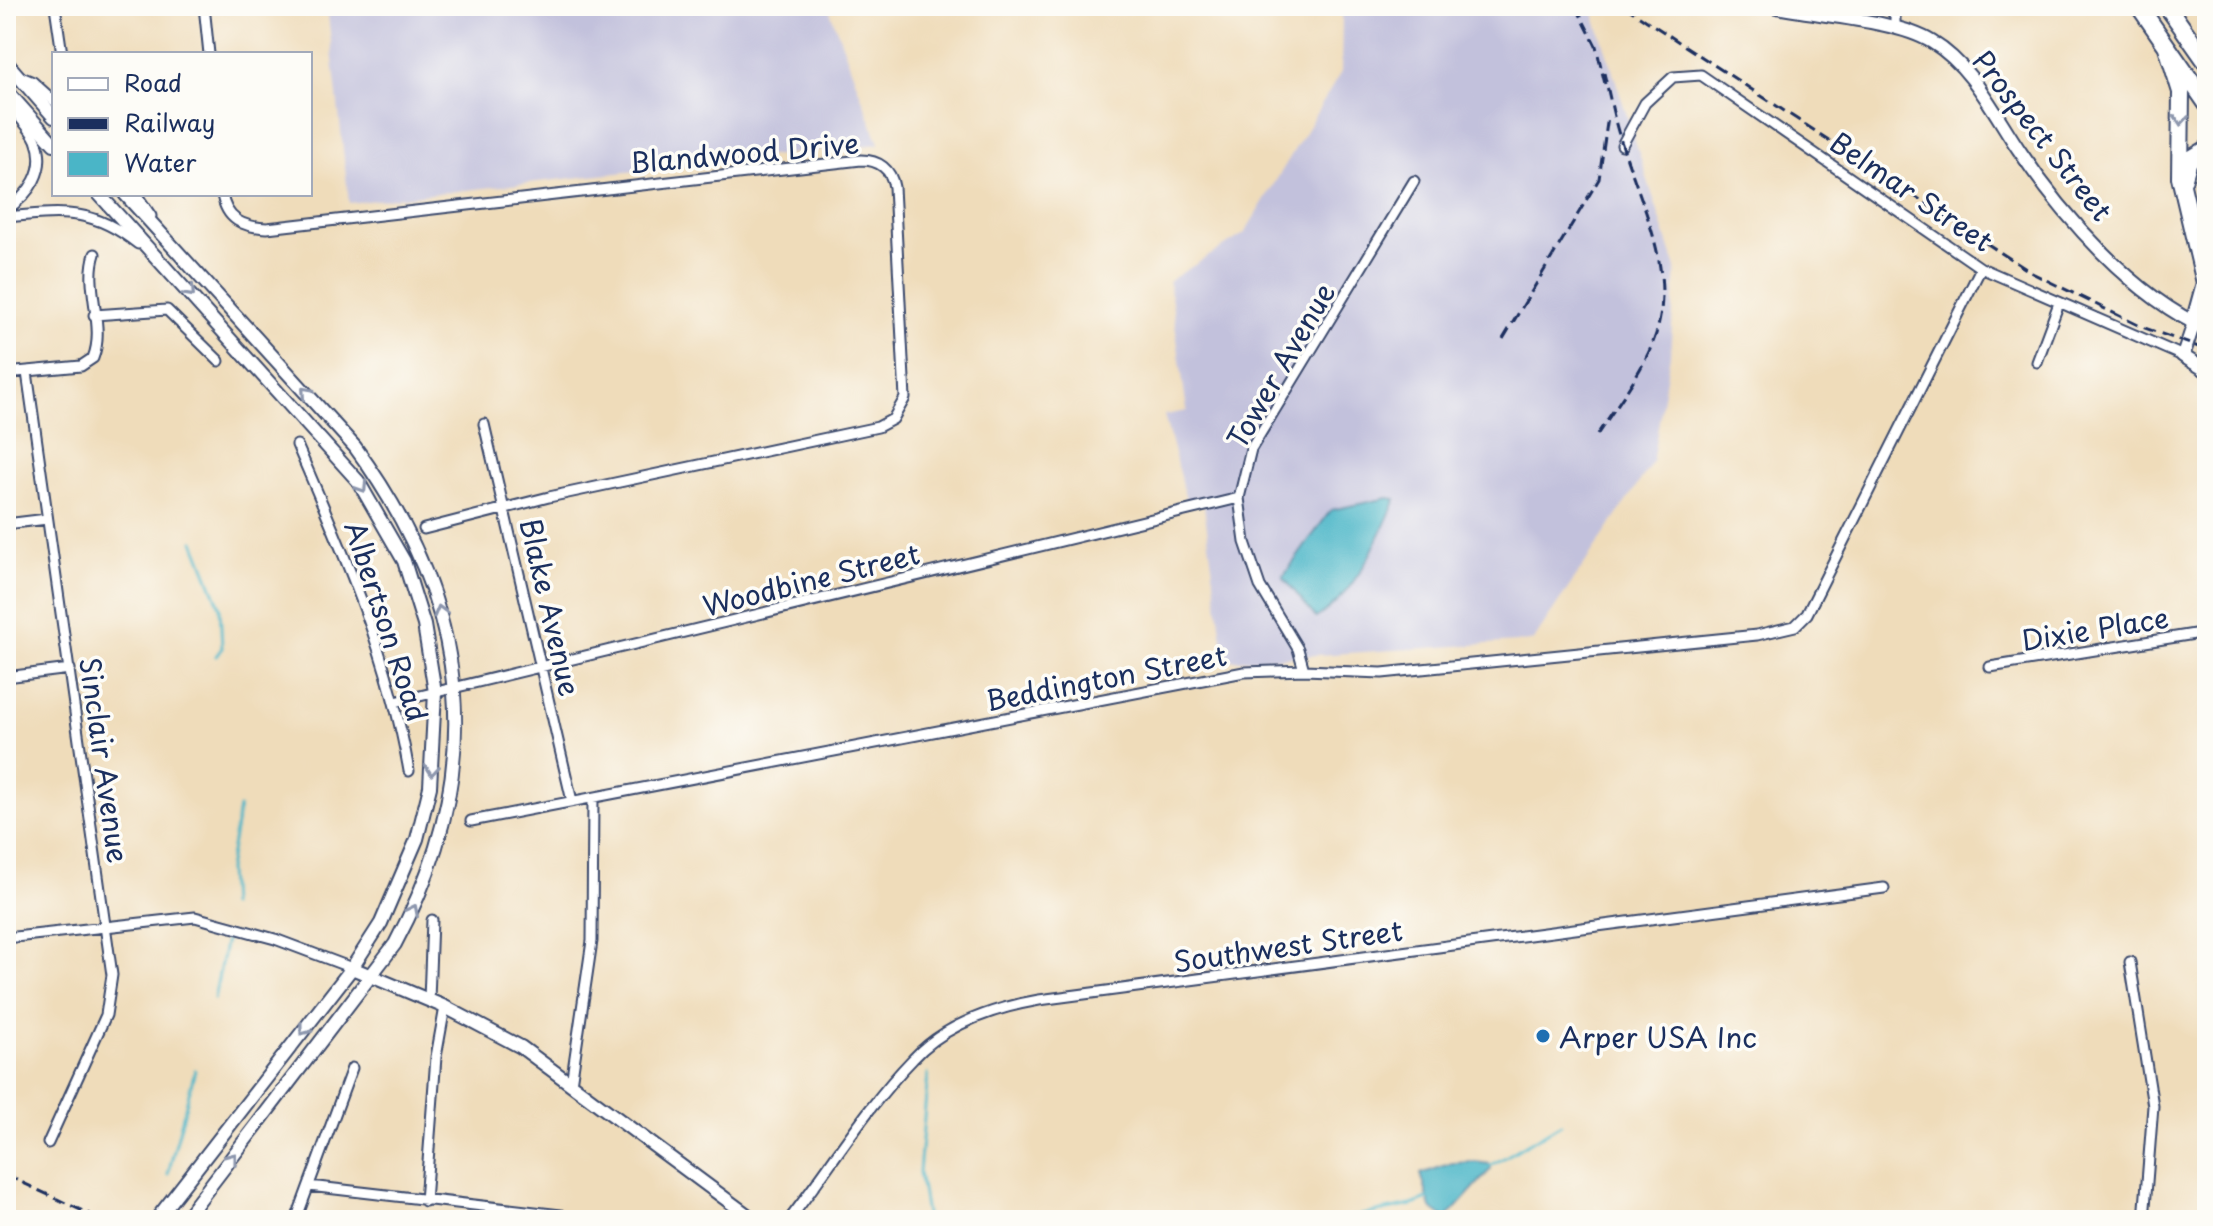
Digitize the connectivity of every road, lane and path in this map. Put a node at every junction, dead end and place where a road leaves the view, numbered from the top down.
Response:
1 (55, 6) edge
2 (204, 6) edge
3 (1772, 6) edge
4 (1888, 6) edge
5 (2139, 6) edge
6 (2167, 6) edge
7 (1895, 28) junction
8 (2167, 47) junction
9 (62, 52) edge
10 (209, 52) edge
11 (6, 62) edge
12 (2207, 63) edge
13 (16, 75) junction
14 (6, 90) edge
15 (6, 99) edge
16 (52, 99) edge
17 (2207, 104) edge
18 (52, 115) edge
19 (52, 142) edge
20 (1622, 145) dead end
21 (2207, 149) edge
22 (1414, 181) dead end
23 (2184, 194) junction
24 (101, 196) edge
25 (127, 196) edge
26 (137, 196) edge
27 (223, 196) edge
28 (6, 210) edge
29 (6, 217) edge
30 (169, 242) junction
31 (95, 254) dead end
32 (155, 257) junction
33 (1981, 268) junction
34 (2059, 303) junction
35 (94, 315) junction
36 (2201, 326) edge
37 (2183, 356) junction
38 (219, 361) dead end
39 (2037, 362) dead end
40 (2207, 371) edge
41 (27, 372) junction
42 (6, 373) edge
43 (484, 424) dead end
44 (297, 445) dead end
45 (1239, 498) junction
46 (505, 509) junction
47 (47, 519) junction
48 (6, 524) edge
49 (424, 529) dead end
50 (2207, 632) edge
51 (542, 666) junction
52 (1990, 667) dead end
53 (70, 669) junction
54 (1304, 670) junction
55 (6, 677) edge
56 (454, 688) junction
57 (435, 692) junction
58 (395, 702) junction
59 (409, 771) dead end
60 (593, 798) junction
61 (572, 801) junction
62 (471, 821) dead end
63 (1884, 888) dead end
64 (432, 920) dead end
65 (107, 926) junction
66 (6, 938) edge
67 (2130, 962) dead end
68 (352, 968) junction
69 (371, 976) junction
70 (429, 1000) junction
71 (445, 1007) junction
72 (352, 1068) dead end
73 (571, 1084) junction
74 (48, 1143) dead end
75 (309, 1186) junction
76 (425, 1201) junction
77 (156, 1220) edge
78 (184, 1220) edge
79 (296, 1220) edge
80 (567, 1220) edge
81 (754, 1220) edge
82 (789, 1220) edge
83 (2144, 1220) edge

1 - 9 street
2 - 10 street
3 - 7 main road, Prospect Street
4 - 7 street
5 - 8 highway
6 - 12 highway
7 - 36 main road, Prospect Street
8 - 17 highway
8 -> 23 highway
11 - 13 main road
13 - 16 street
13 - 18 main road
14 - 19 main road
15 - 28 street
20 - 33 street, Belmar Street
21 - 23 highway
22 - 45 street, Tower Avenue
23 - 36 highway
24 - 32 main road
25 - 30 main road
26 - 30 street
27 - 46 street, Blandwood Drive
29 - 32 street
56 -> 30 main road
31 - 35 street
32 -> 57 main road
33 - 34 street, Belmar Street
33 - 54 street, Beddington Street
34 - 37 street, Belmar Street
34 - 39 street
35 - 38 street
35 - 41 street
36 - 37 main road
37 - 40 main road
41 - 42 street
41 - 47 street, Sinclair Avenue
43 - 46 street, Blake Avenue
44 - 58 street, Albertson Road
45 - 51 street, Woodbine Street
45 - 54 street, Tower Avenue
46 - 49 street, Blandwood Drive
46 - 51 street, Blake Avenue
47 - 48 street
47 - 53 street, Sinclair Avenue
50 - 52 street, Dixie Place
51 - 56 street, Woodbine Street
51 - 61 street, Blake Avenue
53 - 55 street
53 - 65 street, Sinclair Avenue
54 - 60 street, Beddington Street
56 - 57 street, Woodbine Street
69 -> 56 main road
57 - 58 street, Woodbine Street
57 -> 68 main road
58 - 59 street, Albertson Road
60 - 61 street, Beddington Street
60 - 73 street
61 - 62 street, Beddington Street
63 - 82 street, Southwest Street
64 - 70 street
65 - 66 street
65 - 68 street
65 - 74 street, Sinclair Avenue
67 - 83 street
68 - 69 main road
68 -> 77 main road
69 - 70 main road
78 -> 69 main road
70 - 71 main road
71 - 73 main road
71 - 76 street
72 - 75 street
73 - 81 main road
75 - 76 street
75 - 79 street
76 - 80 street

